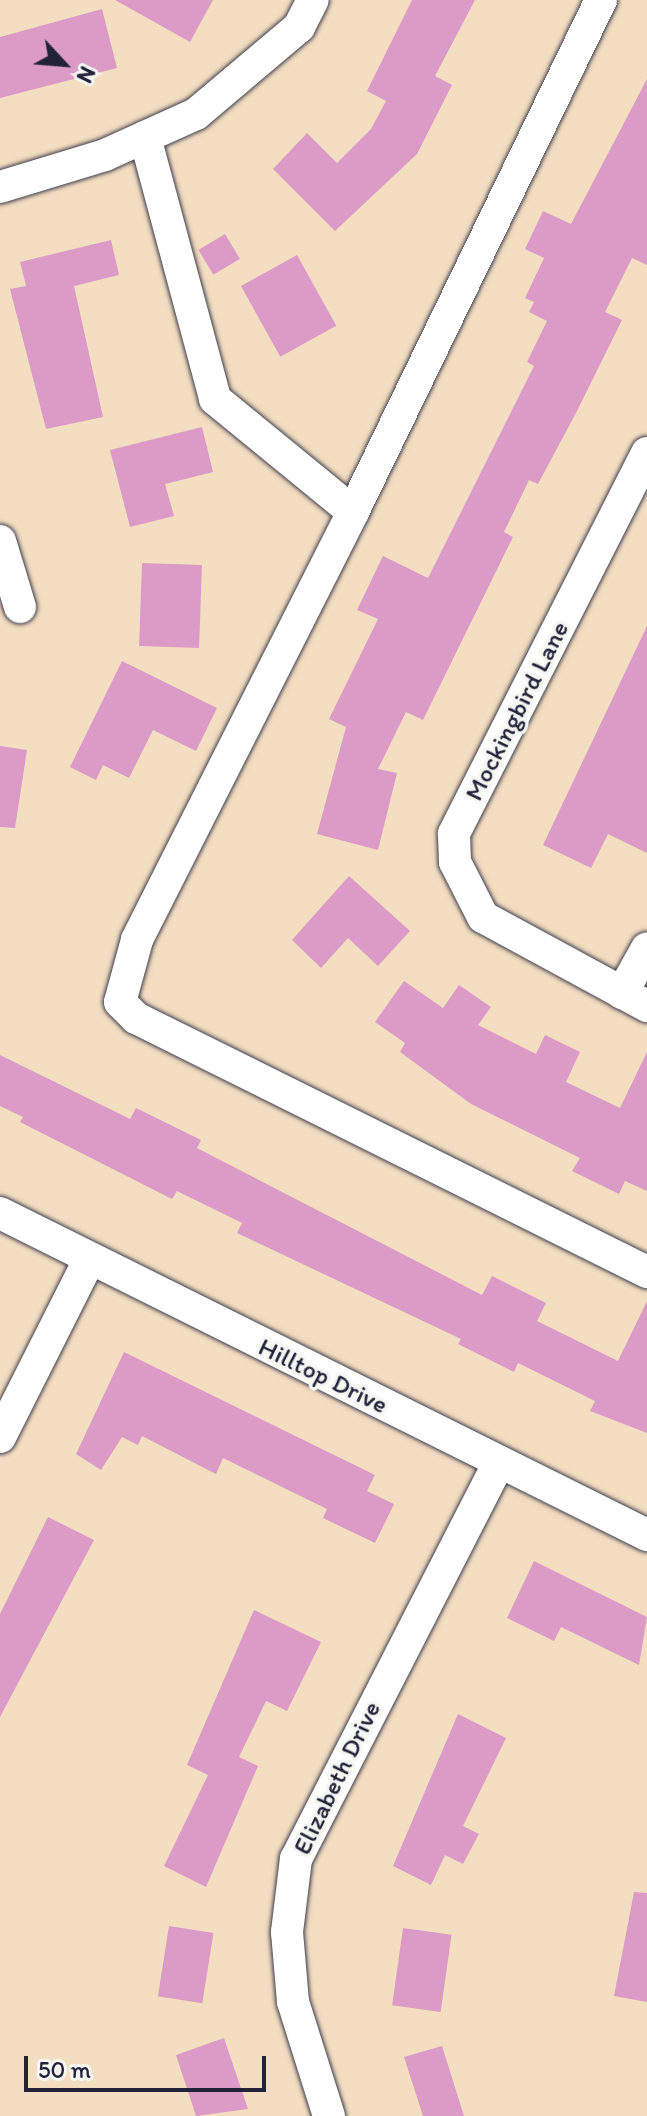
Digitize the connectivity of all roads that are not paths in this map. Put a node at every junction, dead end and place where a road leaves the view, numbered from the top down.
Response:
1 (313, 0) edge
2 (601, 0) edge
3 (145, 137) junction
4 (0, 187) edge
5 (643, 473) edge
6 (353, 512) junction
7 (0, 541) edge
8 (20, 607) dead end
9 (647, 948) edge
10 (635, 1000) edge
11 (0, 1213) edge
12 (89, 1260) junction
13 (647, 1272) edge
14 (0, 1437) edge
15 (499, 1462) junction
16 (647, 1535) edge
17 (329, 2116) edge

1 - 3 street
2 - 6 street
3 - 4 street
3 - 6 street
5 - 10 street, Mockingbird Lane
6 - 13 street
7 - 8 street
9 - 10 street
11 - 12 street, Hilltop Drive
12 - 14 street
12 - 15 street, Hilltop Drive
15 - 16 street, Hilltop Drive
15 - 17 street, Elizabeth Drive

